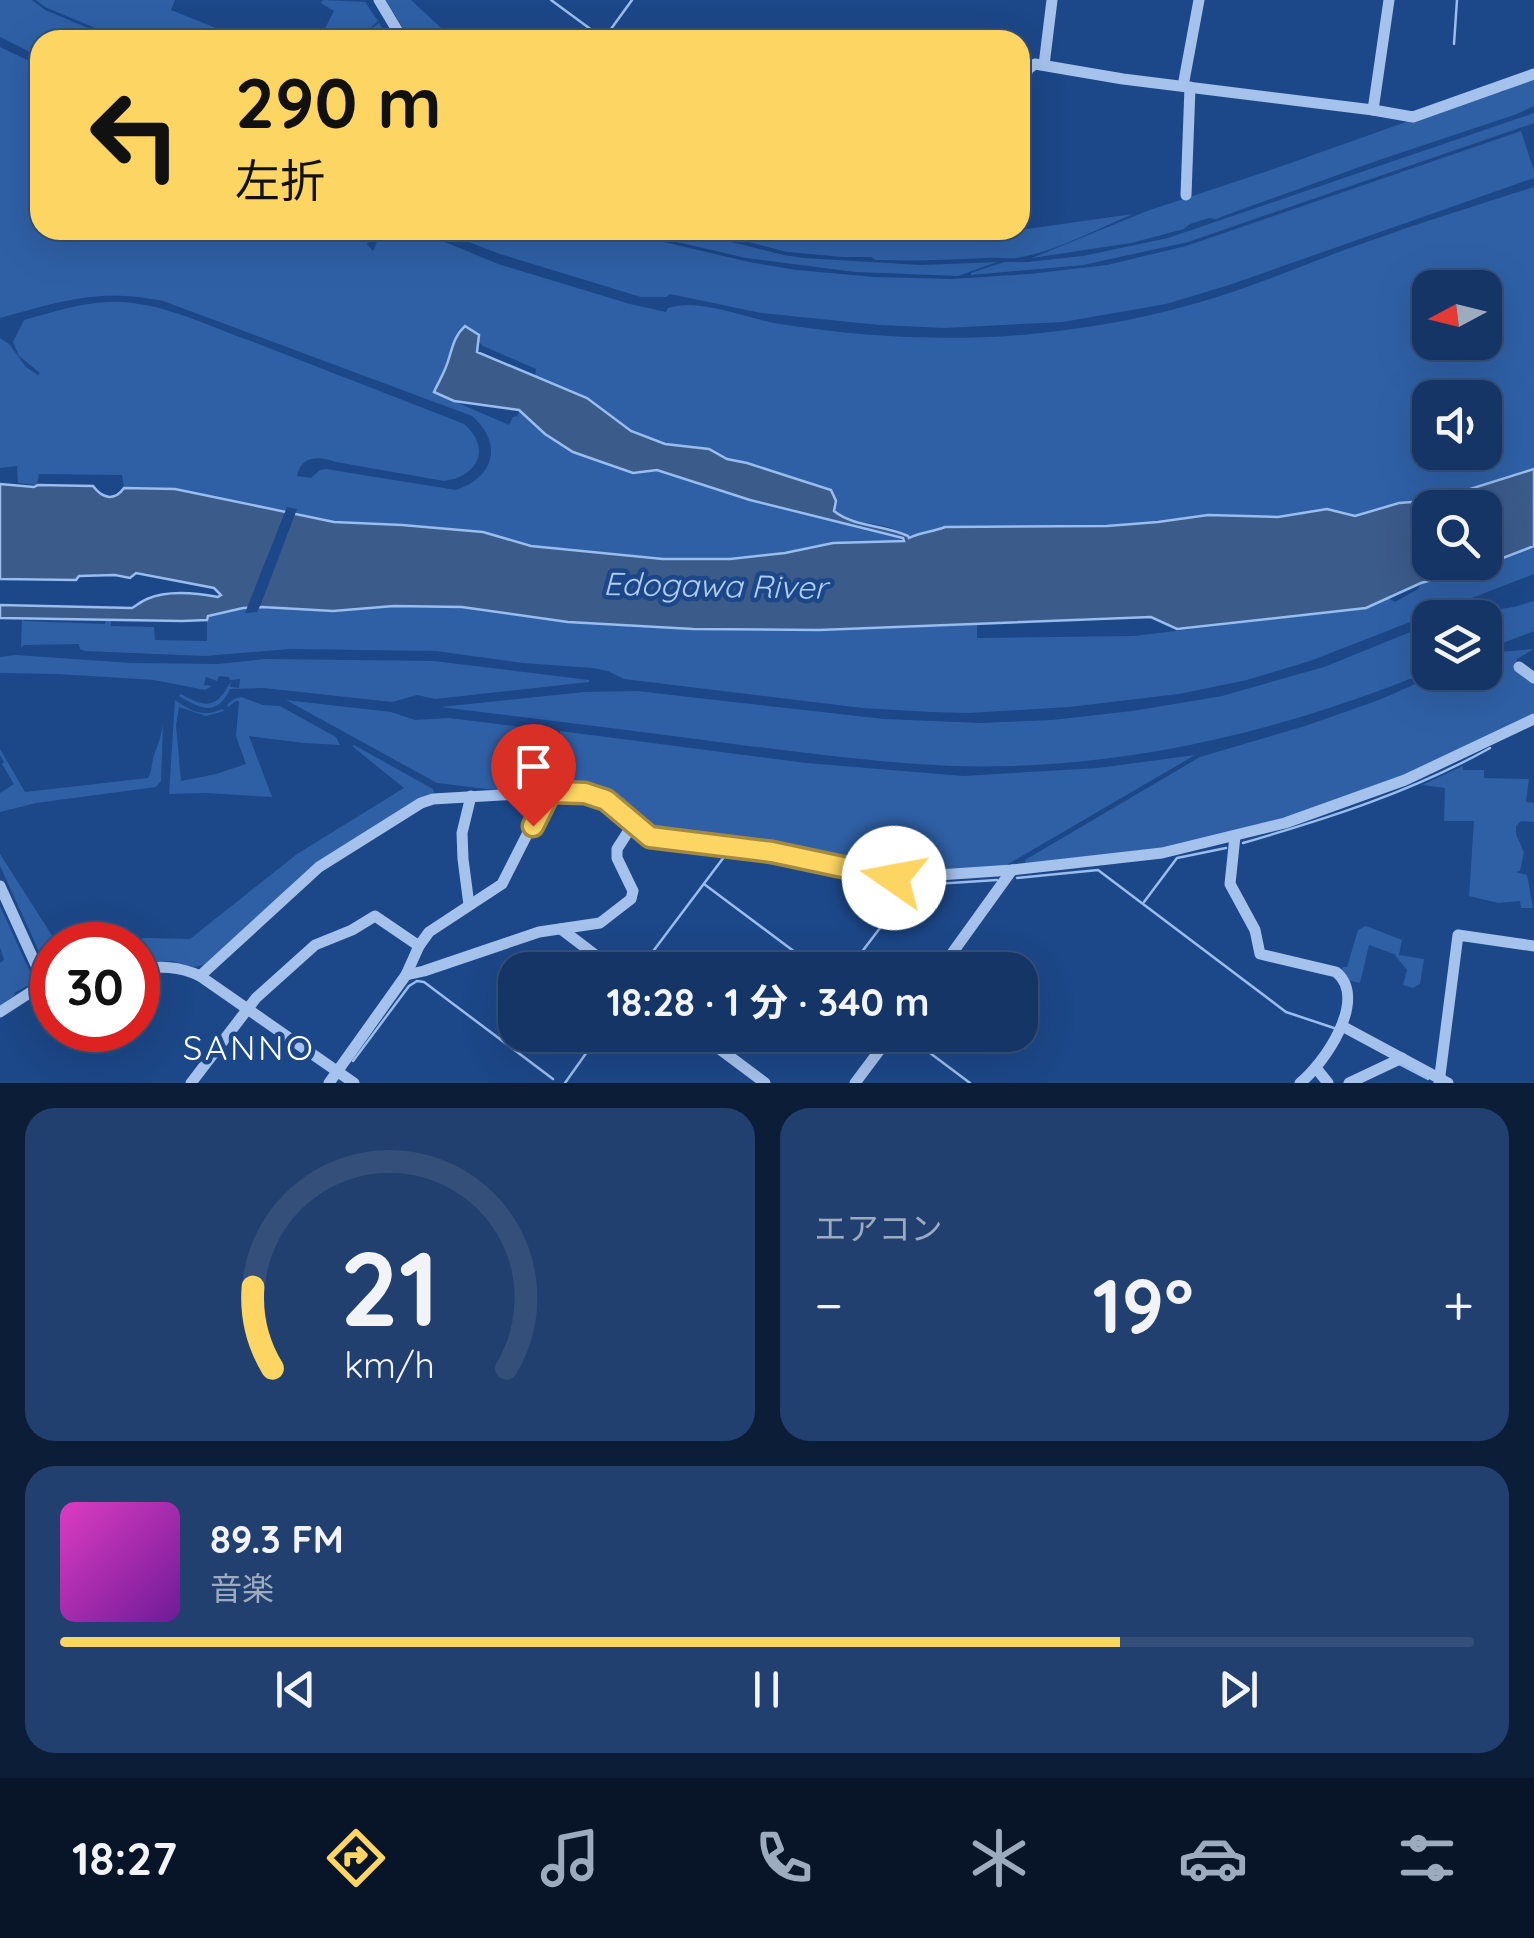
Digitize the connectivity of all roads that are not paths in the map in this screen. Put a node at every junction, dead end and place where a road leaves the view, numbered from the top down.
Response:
1 (379, 0) edge
2 (1052, 0) edge
3 (1198, 0) edge
4 (1389, 0) edge
5 (397, 30) edge
6 (1044, 65) junction
7 (1030, 68) edge
8 (1534, 74) edge
9 (1186, 86) junction
10 (1373, 110) junction
11 (1186, 195) dead end
12 (1519, 666) dead end
13 (1534, 678) edge
14 (1534, 719) edge
15 (550, 792) junction
16 (471, 796) junction
17 (633, 824) junction
18 (1235, 836) junction
19 (1012, 870) junction
20 (0, 886) edge
21 (469, 906) junction
22 (560, 929) junction
23 (30, 946) edge
24 (419, 946) junction
25 (1534, 946) edge
26 (591, 952) edge
27 (953, 952) edge
28 (160, 966) edge
29 (406, 975) junction
30 (200, 976) junction
31 (30, 993) edge
32 (247, 1008) junction
33 (0, 1012) edge
34 (1342, 1026) junction
35 (723, 1052) edge
36 (878, 1052) edge
37 (1402, 1058) junction
38 (1316, 1068) junction
39 (337, 1070) junction
40 (1442, 1082) edge
41 (191, 1083) edge
42 (329, 1083) edge
43 (354, 1083) edge
44 (764, 1083) edge
45 (855, 1083) edge
46 (1300, 1083) edge
47 (1328, 1083) edge
48 (1349, 1083) edge

1 - 5 street
2 - 6 street
3 - 9 street
4 - 10 street
6 - 7 street
6 - 9 street
8 - 10 street
9 - 10 street
9 - 11 street
12 - 13 street
14 - 18 street
15 - 16 street
15 - 17 street
15 - 21 street
16 - 21 street
16 - 30 street
17 - 19 street
17 - 22 street
18 - 19 street
18 - 34 street
19 - 27 street
20 - 23 street
21 - 24 street
22 - 26 street
22 - 29 street
24 - 29 street
24 - 32 street
25 - 40 street
28 - 30 street
29 - 39 street
30 - 32 street
31 - 33 street
32 - 39 street
32 - 41 street
34 - 37 street
34 - 38 street
35 - 44 street
36 - 45 street
37 - 40 street
37 - 48 street
38 - 46 street
38 - 47 street
39 - 42 street
39 - 43 street

